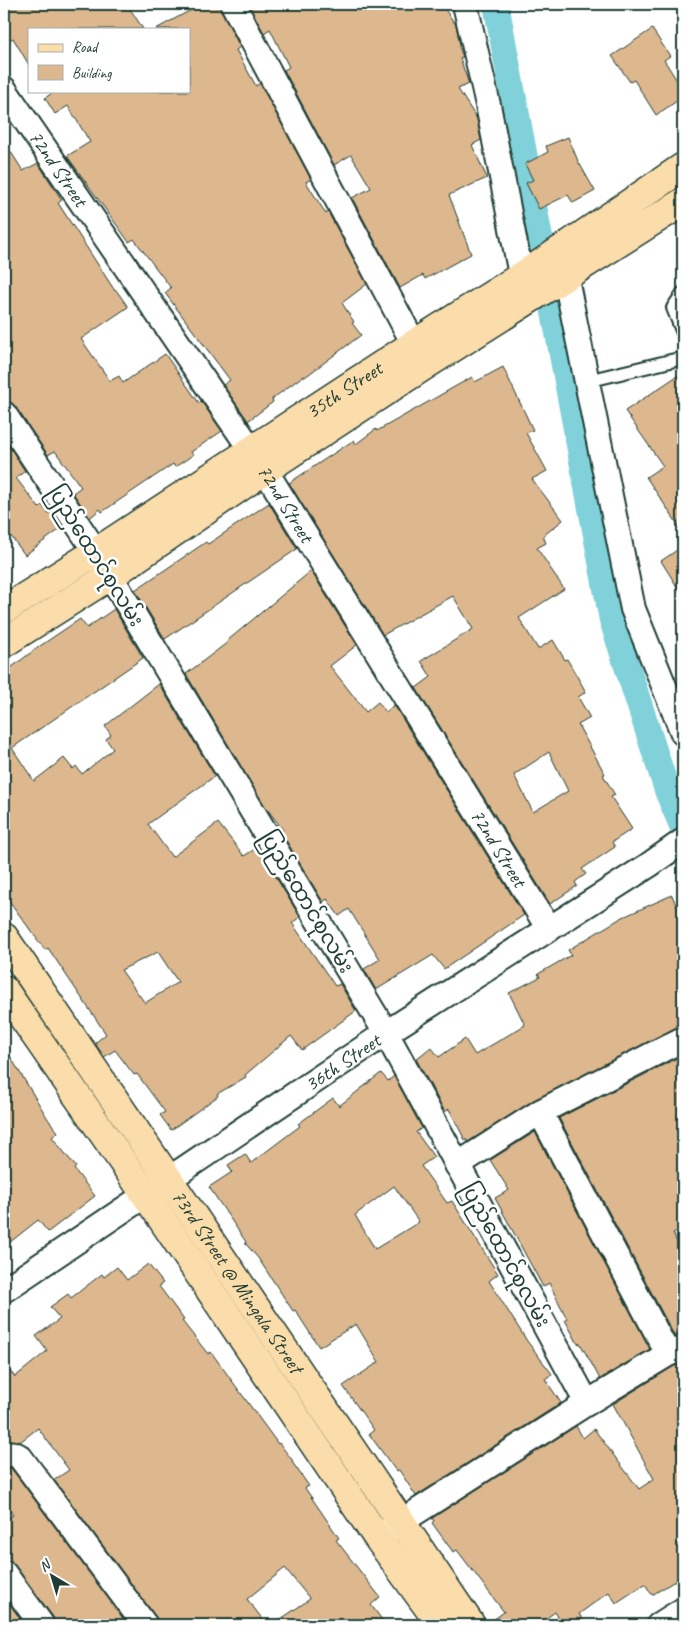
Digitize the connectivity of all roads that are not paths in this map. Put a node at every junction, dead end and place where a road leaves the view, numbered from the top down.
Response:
1 (233, 4) edge
2 (465, 4) edge
3 (4, 89) edge
4 (683, 167) edge
5 (683, 202) edge
6 (545, 275) junction
7 (683, 293) edge
8 (683, 333) edge
9 (414, 344) junction
10 (683, 358) edge
11 (587, 381) junction
12 (4, 414) edge
13 (258, 460) junction
14 (96, 552) junction
15 (110, 576) junction
16 (4, 610) edge
17 (4, 643) edge
18 (683, 734) edge
19 (683, 841) edge
20 (549, 929) junction
21 (4, 937) edge
22 (4, 990) edge
23 (386, 1033) junction
24 (683, 1039) edge
25 (540, 1112) junction
26 (457, 1165) junction
27 (168, 1179) junction
28 (145, 1194) junction
29 (4, 1290) edge
30 (676, 1351) edge
31 (587, 1403) junction
32 (4, 1456) edge
33 (400, 1522) junction
34 (377, 1537) junction
35 (4, 1573) edge
36 (683, 1610) edge
37 (42, 1625) edge
38 (145, 1625) edge
39 (441, 1625) edge
40 (471, 1625) edge
41 (659, 1625) edge

1 - 9 street
2 - 6 street
3 - 13 street, 72nd Street
4 - 6 main road, 35th Street
5 - 6 main road, 35th Street
6 - 9 main road, 35th Street
6 - 11 street
6 - 13 main road, 35th Street
7 - 8 lane
9 - 13 main road, 35th Street
10 - 11 lane
11 - 18 street
12 - 14 street, ပြည်ထောင်စုလမ်း
13 - 14 main road, 35th Street
13 - 15 main road, 35th Street
13 - 20 street, 72nd Street
14 - 15 street, ပြည်ထောင်စုလမ်း
14 - 16 main road, 35th Street
15 - 17 main road, 35th Street
15 - 23 street, ပြည်ထောင်စုလမ်း
19 - 20 street, 36th Street
20 - 23 street, 36th Street
21 - 27 main road, 73rd Street @ Mingala Street
22 - 28 main road, 73rd Street @ Mingala Street
23 - 26 street, ပြည်ထောင်စုလမ်း
23 - 27 street, 36th Street
24 - 25 street
25 - 26 street
25 - 30 street
26 - 31 street, ပြည်ထောင်စုလမ်း
27 - 28 street, 36th Street
27 - 33 main road, 73rd Street @ Mingala Street
28 - 29 street, 36th Street
28 - 34 main road, 73rd Street @ Mingala Street
30 - 31 street
31 - 33 street
32 - 38 street
33 - 34 street
33 - 40 main road, 73rd Street @ Mingala Street
34 - 39 main road, 73rd Street @ Mingala Street
35 - 37 street
36 - 41 street

